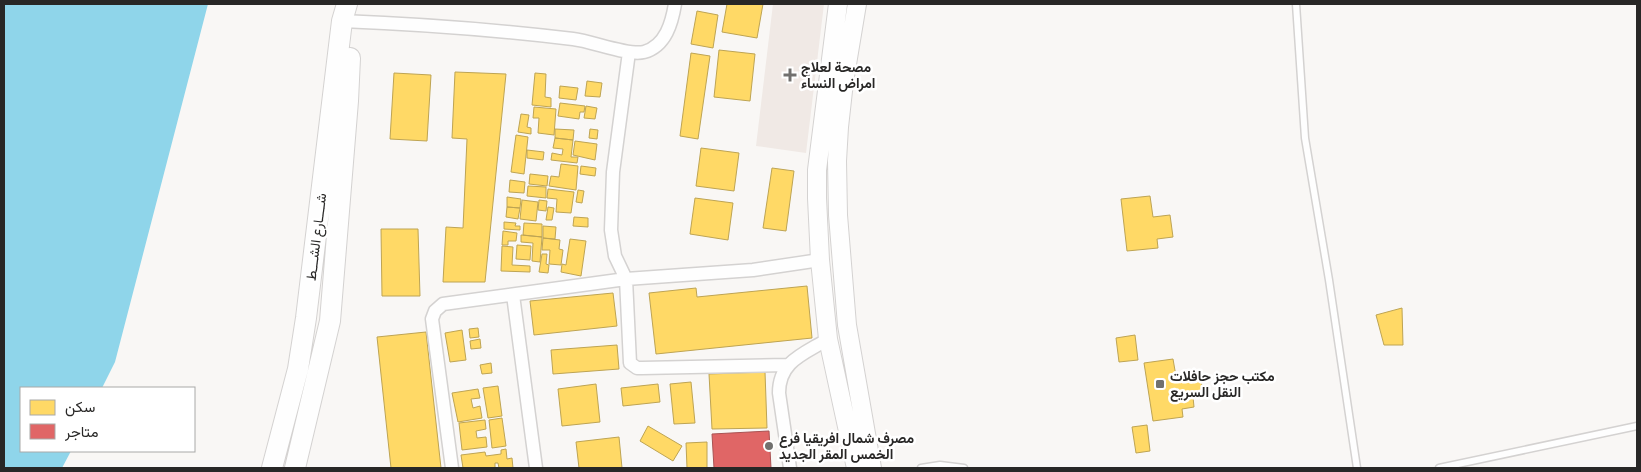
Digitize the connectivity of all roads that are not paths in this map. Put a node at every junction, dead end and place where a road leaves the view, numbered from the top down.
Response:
1 (675, 4) edge
2 (838, 4) edge
3 (857, 4) edge
4 (1296, 4) edge
5 (347, 12) edge
6 (629, 52) junction
7 (820, 260) junction
8 (626, 279) junction
9 (513, 295) junction
10 (828, 339) junction
11 (787, 365) junction
12 (1637, 426) edge
13 (278, 447) junction
14 (297, 461) edge
15 (272, 468) edge
16 (452, 468) edge
17 (536, 468) edge
18 (790, 468) edge
19 (856, 468) edge
20 (872, 468) edge
21 (922, 468) edge
22 (964, 468) edge
23 (1356, 468) edge
24 (1439, 468) edge

1 - 6 street
2 - 7 street
3 - 20 street
4 - 23 lane
5 - 6 street
5 - 13 main road, شــــارع الشـــط
5 - 14 main road, شــــارع الشـــط
6 - 8 street
7 - 8 street
7 - 10 street
8 - 9 street
8 - 11 street
9 - 16 street
9 - 17 street
10 - 11 street
10 - 19 street
11 - 18 street
12 - 24 lane
13 - 14 main road
13 - 15 main road, شــــارع الشـــط
21 - 22 lane

